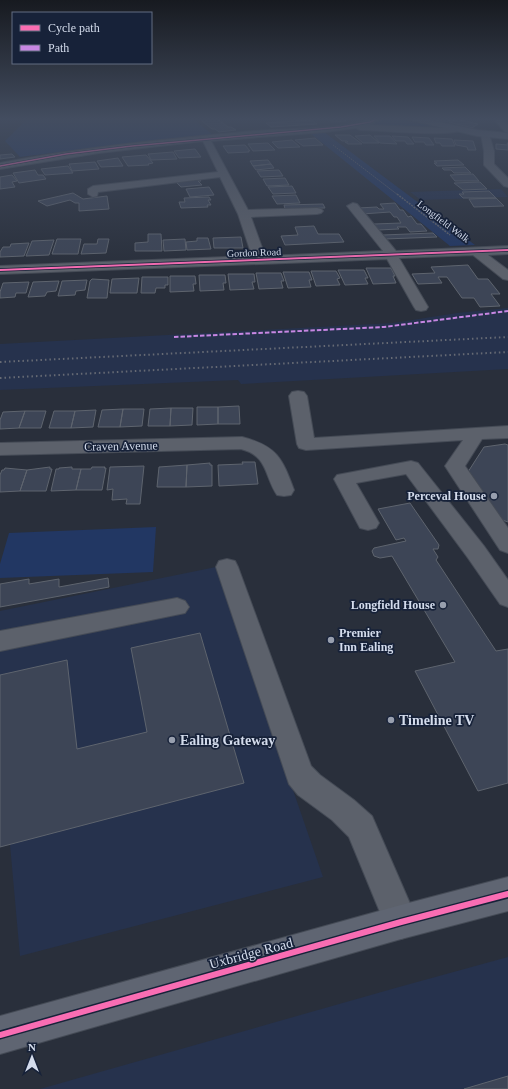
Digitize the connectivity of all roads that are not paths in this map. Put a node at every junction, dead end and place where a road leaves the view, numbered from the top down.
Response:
1 (221, 169) edge
2 (493, 169) edge
3 (224, 174) junction
4 (508, 184) edge
5 (93, 194) dead end
6 (353, 206) dead end
7 (317, 211) dead end
8 (244, 214) junction
9 (508, 250) edge
10 (475, 252) junction
11 (392, 255) junction
12 (260, 260) junction
13 (0, 270) edge
14 (508, 276) edge
15 (421, 307) dead end
16 (298, 396) dead end
17 (508, 432) edge
18 (476, 434) junction
19 (0, 449) edge
20 (284, 490) dead end
21 (368, 523) dead end
22 (508, 545) edge
23 (227, 567) dead end
24 (508, 598) edge
25 (178, 607) dead end
26 (0, 641) edge
27 (508, 894) edge
28 (401, 922) junction
29 (0, 1035) edge

1 - 3 street
2 - 4 street
3 - 5 street
3 - 8 street
6 - 11 street
7 - 8 street
8 - 12 street
9 - 10 street, Gordon Road
10 - 11 street, Gordon Road
10 - 14 street
11 - 12 street, Gordon Road
11 - 15 street
12 - 13 street, Gordon Road
16 - 18 street
17 - 18 street
18 - 22 street
19 - 20 street, Craven Avenue
21 - 24 street
23 - 28 street
25 - 26 street
27 - 28 main road, Uxbridge Road
28 - 29 main road, Uxbridge Road

